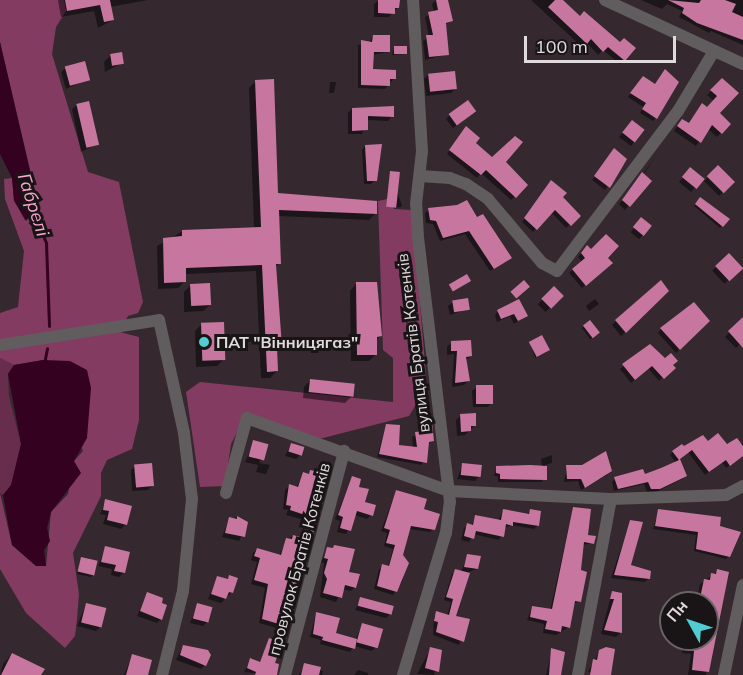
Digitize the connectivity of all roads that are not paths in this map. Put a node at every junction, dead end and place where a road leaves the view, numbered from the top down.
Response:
1 (413, 0) edge
2 (605, 0) edge
3 (714, 51) junction
4 (743, 64) edge
5 (420, 176) junction
6 (0, 345) edge
7 (344, 452) junction
8 (742, 488) edge
9 (449, 491) junction
10 (226, 493) dead end
11 (611, 499) junction
12 (743, 585) edge
13 (162, 675) edge
14 (285, 675) edge
15 (403, 675) edge
16 (578, 675) edge
17 (724, 675) edge

1 - 5 street, вулиця Братів Котенків
2 - 3 street
3 - 4 street
3 - 5 street
5 - 9 street, вулиця Братів Котенків
6 - 13 street
7 - 9 street
7 - 10 street
7 - 14 street, провулок Братів Котенків
8 - 11 street
9 - 11 street
9 - 15 street, вулиця Братів Котенків
11 - 16 street
12 - 17 street

